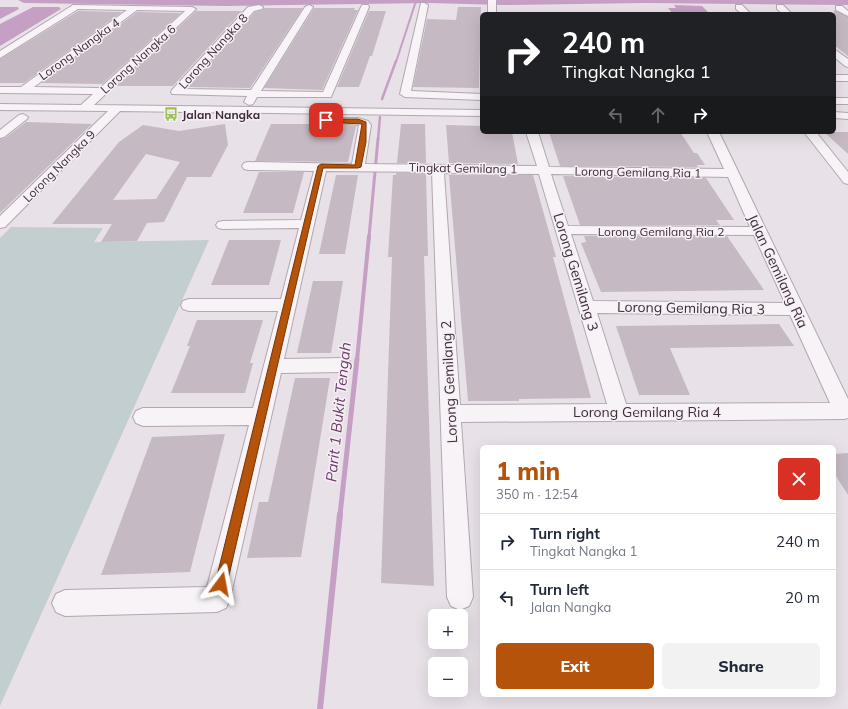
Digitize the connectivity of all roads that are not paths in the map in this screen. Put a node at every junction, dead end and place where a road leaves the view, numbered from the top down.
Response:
1 (424, 5) dead end
2 (309, 7) dead end
3 (365, 7) dead end
4 (739, 7) dead end
5 (780, 7) dead end
6 (135, 8) junction
7 (255, 8) dead end
8 (839, 8) dead end
9 (745, 12) edge
10 (786, 12) edge
11 (848, 14) edge
12 (836, 54) edge
13 (0, 55) edge
14 (848, 64) edge
15 (836, 78) edge
16 (848, 78) edge
17 (0, 90) edge
18 (24, 90) junction
19 (102, 91) junction
20 (480, 97) edge
21 (0, 99) edge
22 (92, 100) junction
23 (836, 101) edge
24 (249, 102) junction
25 (848, 102) edge
26 (480, 105) edge
27 (0, 107) edge
28 (84, 108) junction
29 (117, 108) junction
30 (836, 110) edge
31 (848, 110) edge
32 (274, 113) junction
33 (480, 113) edge
34 (836, 115) edge
35 (848, 116) edge
36 (0, 117) edge
37 (24, 117) junction
38 (108, 117) junction
39 (389, 121) dead end
40 (480, 122) edge
41 (533, 134) edge
42 (714, 134) edge
43 (812, 134) edge
44 (0, 136) edge
45 (248, 166) dead end
46 (321, 166) junction
47 (370, 167) junction
48 (438, 168) junction
49 (544, 170) junction
50 (732, 173) junction
51 (847, 177) edge
52 (0, 224) edge
53 (307, 224) junction
54 (223, 225) dead end
55 (563, 230) junction
56 (760, 231) junction
57 (189, 305) dead end
58 (288, 305) junction
59 (586, 307) junction
60 (796, 309) junction
61 (343, 365) dead end
62 (273, 366) junction
63 (619, 412) junction
64 (846, 412) edge
65 (450, 414) junction
66 (261, 416) junction
67 (143, 417) dead end
68 (460, 597) dead end
69 (66, 603) dead end

1 - 20 street
2 - 24 street
3 - 24 street
4 - 9 street
5 - 10 street
6 - 13 street
6 - 18 street, Lorong Nangka 4
6 - 19 street, Lorong Nangka 6
7 - 24 street, Lorong Nangka 8
8 - 11 street
12 - 14 street
15 - 16 street
17 - 18 street
18 - 19 street
19 - 22 street, Lorong Nangka 6
21 - 22 street
22 - 24 street
22 - 28 street, Lorong Nangka 6
23 - 25 street
24 - 29 street
24 - 32 street
26 - 32 street
27 - 28 street
28 - 29 street
29 - 38 street, Lorong Nangka 9
30 - 31 street
32 - 33 street
32 - 38 street
32 - 47 street
34 - 35 street
36 - 37 street
37 - 38 street
37 - 44 street
38 - 52 street, Lorong Nangka 9
39 - 40 street
41 - 49 street, Lorong Gemilang 3
42 - 50 street, Jalan Gemilang Ria
43 - 51 street
45 - 46 street, Tingkat Gemilang 1
46 - 47 street, Tingkat Gemilang 1
46 - 53 street
47 - 48 street, Tingkat Gemilang 1
48 - 49 street, Tingkat Gemilang 1
48 - 65 street, Lorong Gemilang 2
49 - 50 street, Lorong Gemilang Ria 1
49 - 55 street, Lorong Gemilang 3
50 - 56 street, Jalan Gemilang Ria
53 - 54 street
53 - 58 street
55 - 56 street, Lorong Gemilang Ria 2
55 - 59 street, Lorong Gemilang 3
56 - 60 street, Jalan Gemilang Ria
57 - 58 street
58 - 62 street
59 - 60 street, Lorong Gemilang Ria 3
59 - 63 street, Lorong Gemilang 3
60 - 64 street, Jalan Gemilang Ria
61 - 62 street
62 - 66 street
63 - 64 street, Lorong Gemilang Ria 4
63 - 65 street, Lorong Gemilang Ria 4
65 - 68 street, Lorong Gemilang 2
66 - 67 street
66 - 69 street

